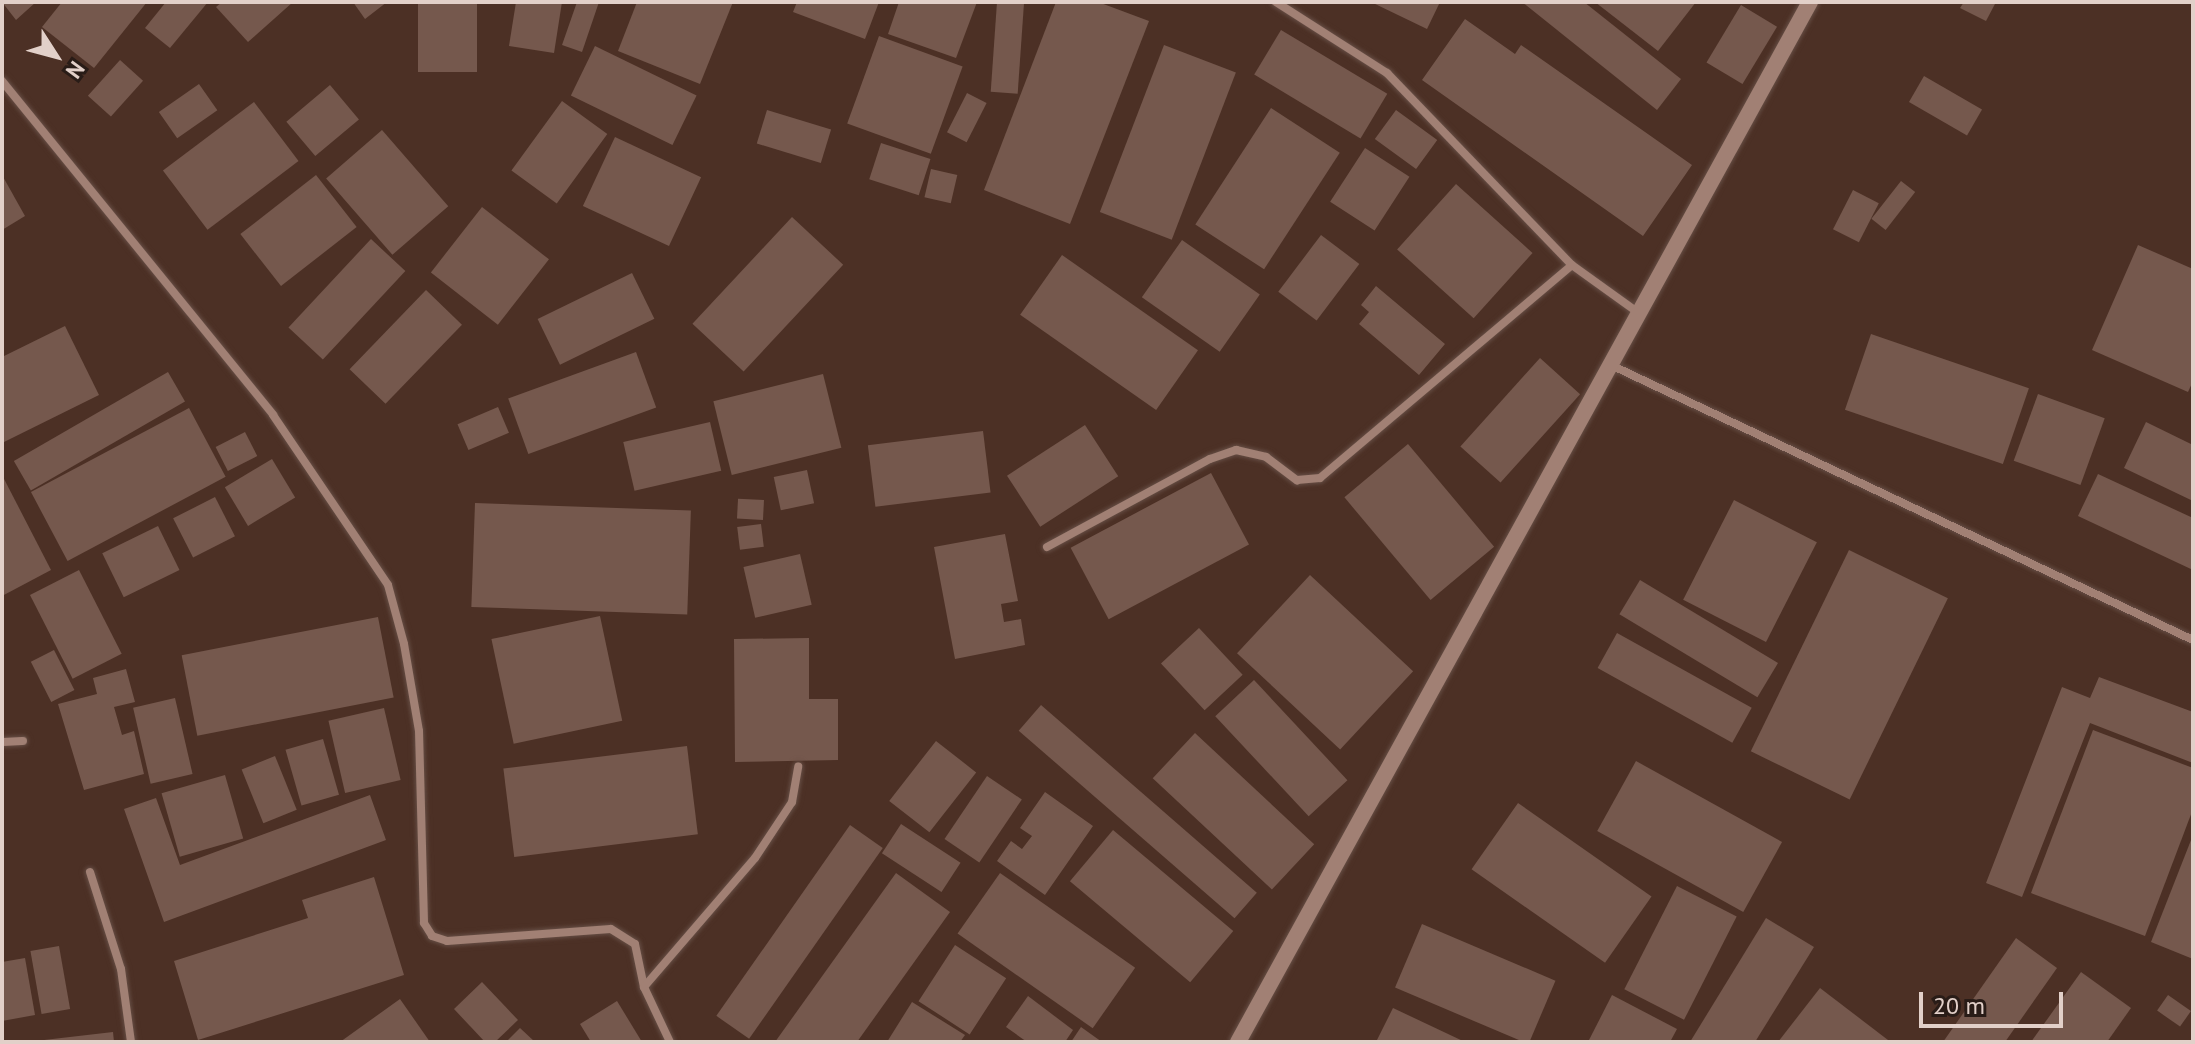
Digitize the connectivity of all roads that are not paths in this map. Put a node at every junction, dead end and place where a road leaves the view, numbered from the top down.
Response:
1 (1276, 2) edge
2 (1810, 2) edge
3 (2, 81) edge
4 (1572, 265) junction
5 (1636, 311) junction
6 (1613, 366) junction
7 (1047, 547) dead end
8 (2193, 640) edge
9 (23, 741) dead end
10 (2, 742) edge
11 (798, 767) dead end
12 (90, 872) dead end
13 (644, 987) junction
14 (131, 1042) edge
15 (670, 1042) edge
16 (1238, 1042) edge

1 - 4 street
2 - 5 street
3 - 13 street
4 - 5 street
4 - 7 street
5 - 6 street
6 - 8 street
6 - 16 street
9 - 10 street
11 - 13 street
12 - 14 street
13 - 15 street

